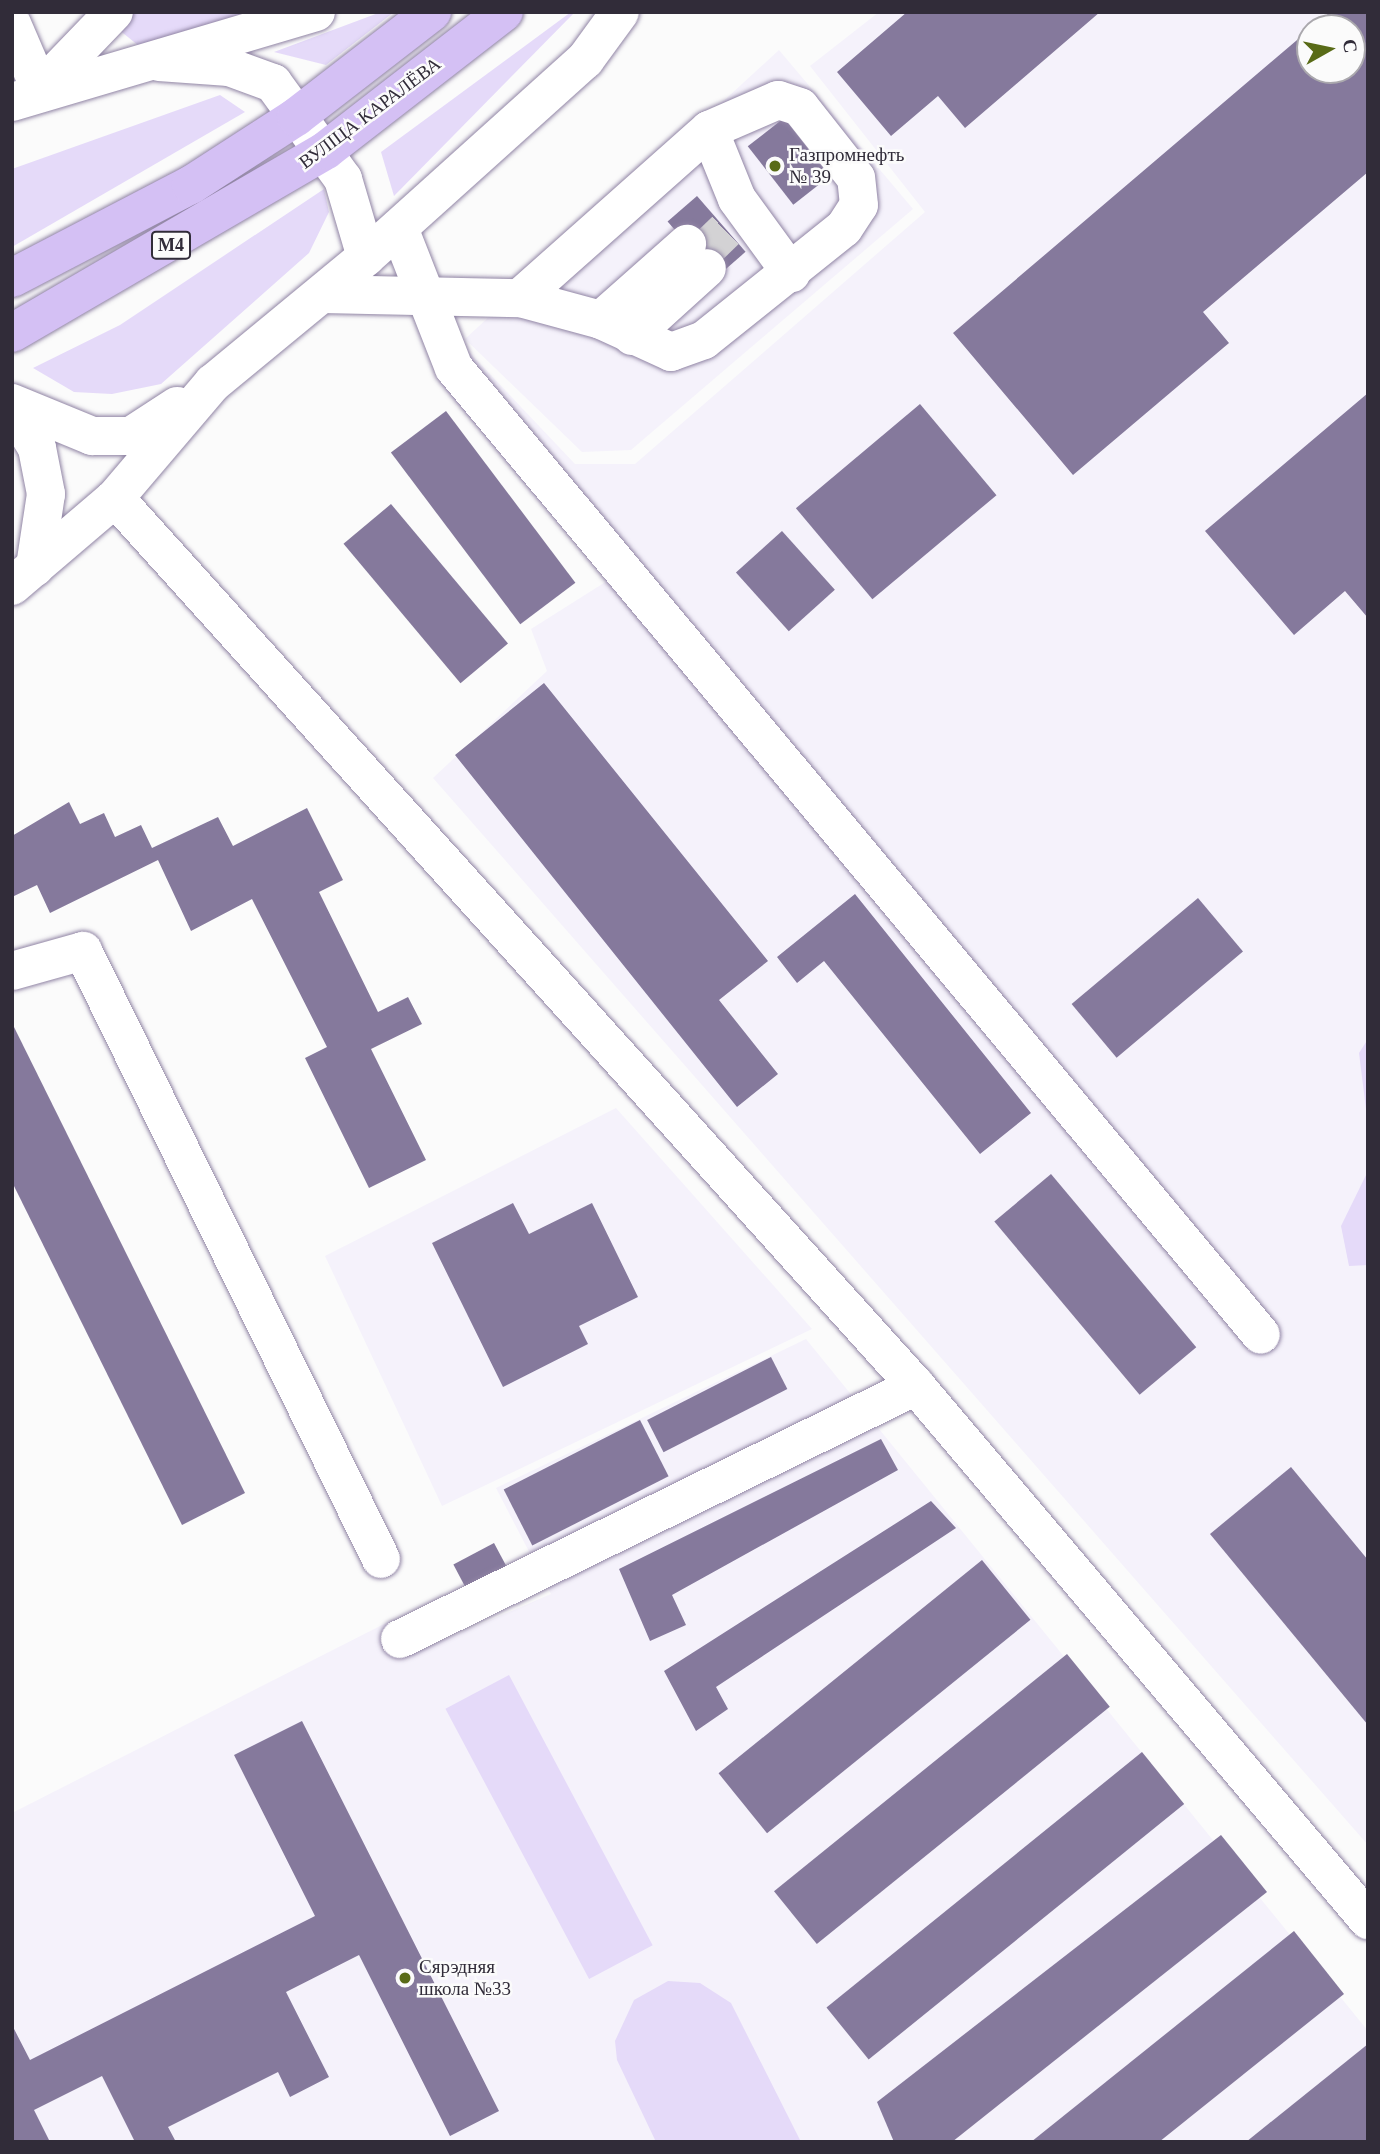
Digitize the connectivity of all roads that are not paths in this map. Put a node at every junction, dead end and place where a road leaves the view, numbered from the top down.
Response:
1 (114, 12) edge
2 (316, 12) edge
3 (432, 12) edge
4 (504, 12) edge
5 (620, 12) edge
6 (12, 24) edge
7 (159, 62) junction
8 (22, 101) edge
9 (296, 117) junction
10 (709, 130) junction
11 (326, 150) junction
12 (399, 228) junction
13 (697, 256) tunnel mouth
14 (366, 257) junction
15 (791, 273) junction
16 (12, 278) edge
17 (322, 294) junction
18 (425, 297) junction
19 (520, 298) junction
20 (616, 328) junction
21 (12, 333) edge
22 (214, 383) junction
23 (12, 405) edge
24 (115, 498) junction
25 (23, 576) edge
26 (12, 971) edge
27 (1261, 1335) dead end
28 (916, 1387) junction
29 (381, 1559) dead end
30 (400, 1639) dead end
31 (1368, 1920) edge

1 - 8 street
2 - 7 street
3 - 9 main road, М4
4 - 11 main road, ВУЛІЦА КАРАЛЁВА / М4
5 - 12 street
6 - 8 street
7 - 8 street
7 - 9 street
9 - 11 street
9 - 16 main road, М4
10 - 15 street
10 - 15 street
10 - 19 street
11 - 14 street
11 - 21 main road, ВУЛІЦА КАРАЛЁВА / М4
12 - 14 street
12 - 18 street
13 - 20 street
14 - 17 street
15 - 20 street
17 - 18 street
17 - 22 street
18 - 19 street
18 - 27 street
19 - 20 street
22 - 23 street
22 - 24 street
23 - 25 street
24 - 25 street
24 - 28 street
26 - 29 street
28 - 30 street
28 - 31 street

